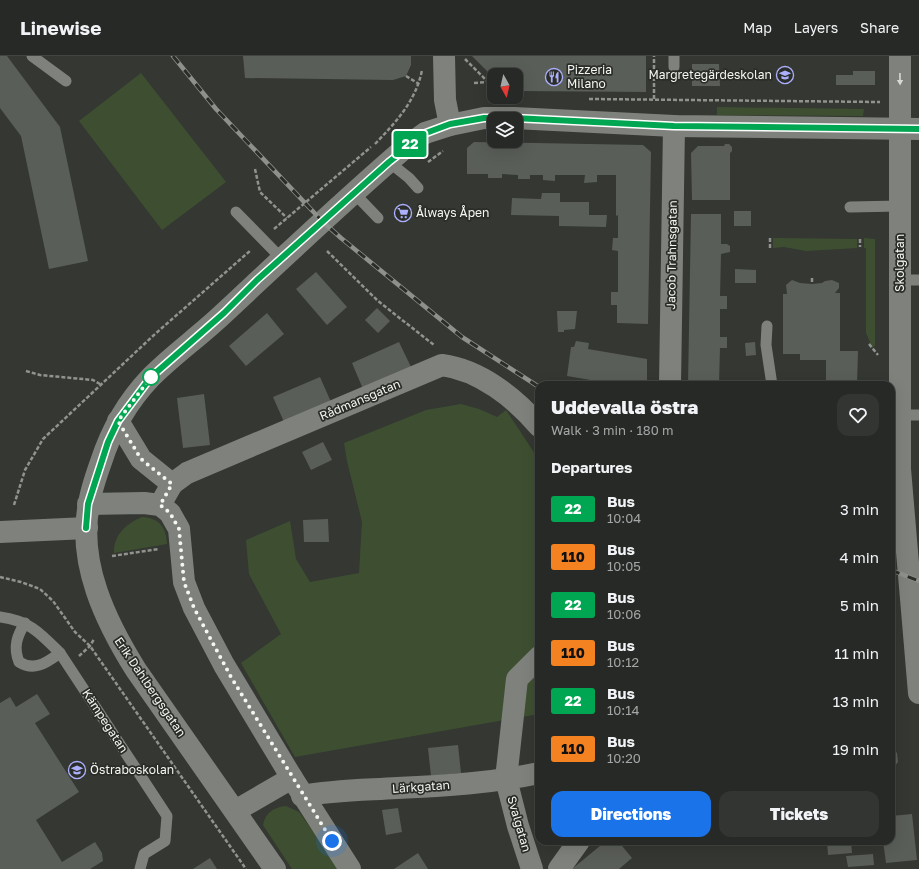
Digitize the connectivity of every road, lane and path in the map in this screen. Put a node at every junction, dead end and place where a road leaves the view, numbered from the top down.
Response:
1 (32, 56) edge
2 (444, 56) edge
3 (462, 56) edge
4 (654, 56) edge
5 (900, 56) edge
6 (424, 63) dead end
7 (406, 76) dead end
8 (66, 81) dead end
9 (487, 81) edge
10 (487, 82) edge
11 (474, 83) dead end
12 (419, 84) junction
13 (583, 99) dead end
14 (654, 99) junction
15 (890, 102) junction
16 (450, 124) junction
17 (674, 126) junction
18 (910, 129) edge
19 (389, 162) junction
20 (255, 169) dead end
21 (418, 188) dead end
22 (354, 194) junction
23 (900, 206) junction
24 (850, 207) dead end
25 (236, 212) dead end
26 (287, 218) junction
27 (378, 218) dead end
28 (770, 238) dead end
29 (263, 239) junction
30 (860, 239) dead end
31 (860, 248) dead end
32 (770, 249) dead end
33 (327, 251) dead end
34 (282, 259) junction
35 (812, 278) dead end
36 (910, 280) edge
37 (812, 284) dead end
38 (767, 326) dead end
39 (868, 344) dead end
40 (880, 349) dead end
41 (442, 365) junction
42 (26, 371) dead end
43 (670, 381) edge
44 (771, 381) edge
45 (100, 384) junction
46 (910, 415) edge
47 (118, 421) junction
48 (535, 422) edge
49 (896, 470) edge
50 (172, 484) junction
51 (88, 504) junction
52 (14, 505) dead end
53 (160, 505) junction
54 (86, 528) junction
55 (0, 532) edge
56 (181, 545) junction
57 (112, 556) dead end
58 (0, 577) edge
59 (3, 617) edge
60 (25, 623) junction
61 (60, 653) junction
62 (535, 661) edge
63 (919, 693) edge
64 (535, 774) edge
65 (506, 779) junction
66 (297, 787) junction
67 (235, 811) junction
68 (576, 845) edge
69 (140, 869) edge
70 (246, 869) edge
71 (275, 869) edge
72 (350, 869) edge
73 (532, 869) edge
74 (559, 869) edge

1 - 8 lane
2 - 16 street
3 - 9 path
4 - 14 path
5 -> 15 street, Skolgatan
6 - 12 path
7 - 12 path
10 - 11 path
12 - 26 path
13 - 14 path
14 - 15 path
15 - 18 street, Skolgatan
16 - 17 street, Erik Dahlbergsgatan
16 - 19 street, Erik Dahlbergsgatan
17 - 18 street, Erik Dahlbergsgatan
17 - 43 street, Jacob Trahnsgatan
18 - 23 street, Skolgatan
19 - 21 lane
19 - 22 street, Erik Dahlbergsgatan
20 - 26 path
22 - 27 lane
22 - 34 street, Erik Dahlbergsgatan
23 - 24 lane
23 - 36 street, Skolgatan
25 - 29 lane
26 - 29 path
28 - 32 path
29 - 34 lane
29 - 45 path
30 - 31 path
33 - 41 path
34 - 47 street, Erik Dahlbergsgatan
35 - 37 path
36 - 46 street, Skolgatan
38 - 44 lane
39 - 40 path
41 - 48 street
41 - 50 street, Rådmansgatan
42 - 45 path
45 - 52 path
46 - 49 street, Skolgatan
47 - 50 street
47 - 51 street, Erik Dahlbergsgatan
49 - 63 street, Skolgatan
50 - 53 street, Rådmansgatan
51 - 53 street
51 - 54 street, Erik Dahlbergsgatan
53 - 56 street
54 - 55 street
54 - 67 street, Erik Dahlbergsgatan
56 - 57 path
56 - 66 street
58 - 70 path
59 - 60 lane, Kämpegatan
60 - 61 lane, Kämpegatan
60 - 61 lane
61 - 69 lane, Kämpegatan
62 - 65 street
64 - 65 street, Lärkgatan
65 - 66 street, Lärkgatan
65 - 73 street, Svalgatan
66 - 67 street
66 - 72 street
67 - 71 street, Erik Dahlbergsgatan
68 - 74 street

